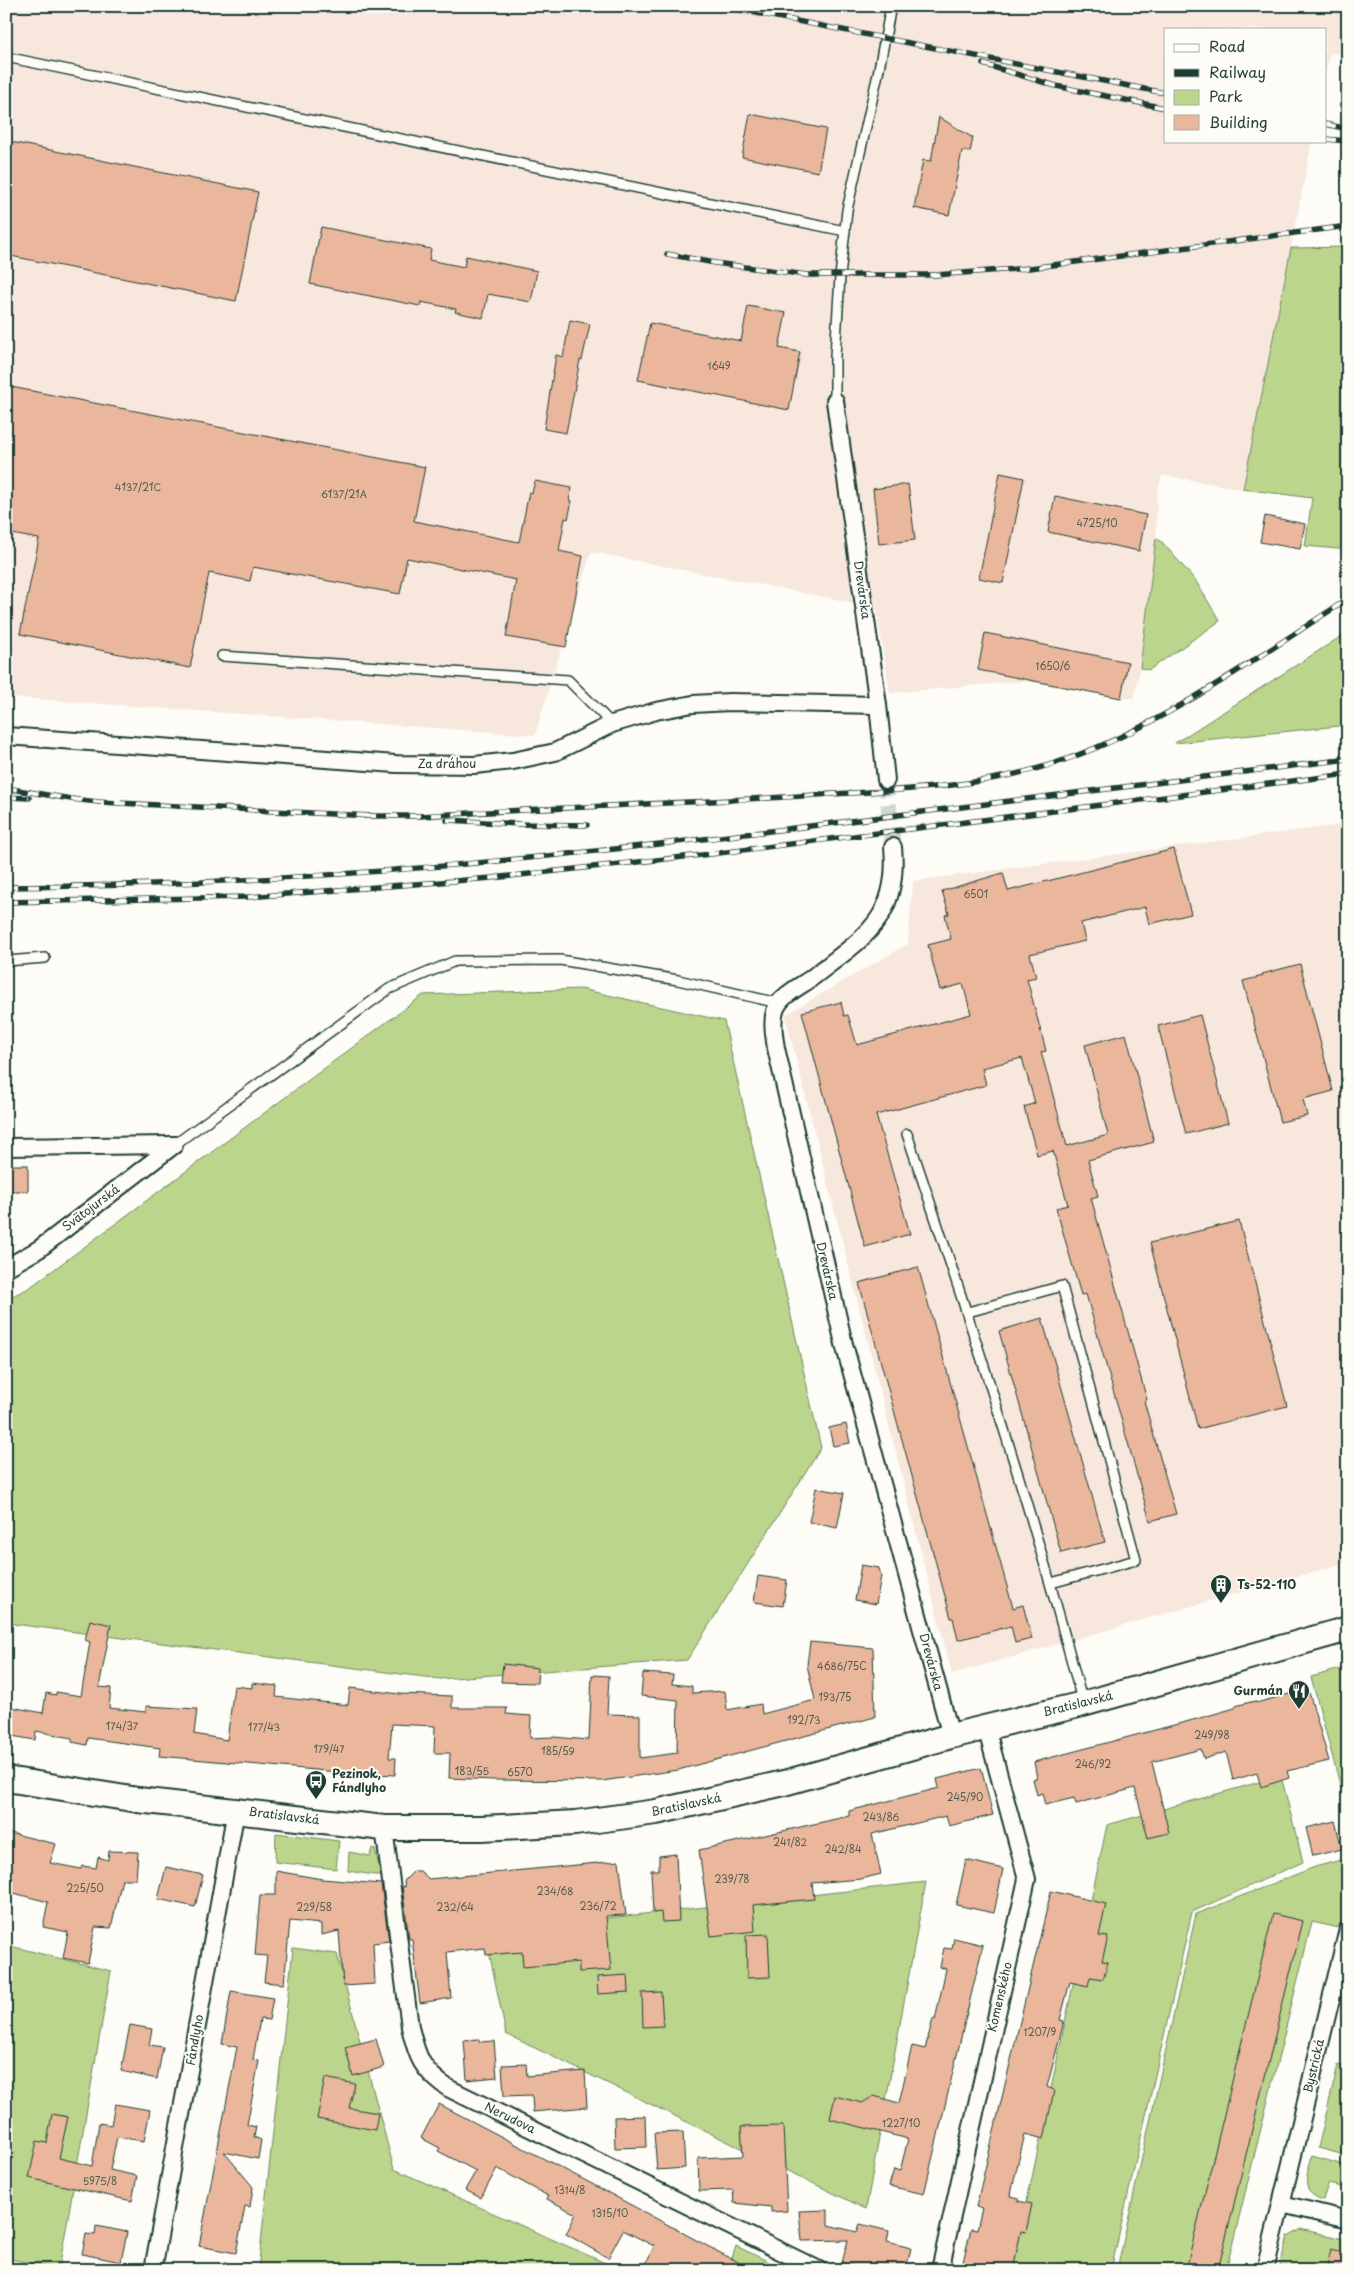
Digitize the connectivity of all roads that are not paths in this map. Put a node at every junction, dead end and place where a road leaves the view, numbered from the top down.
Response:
1 (891, 6) edge
2 (6, 57) edge
3 (845, 231) junction
4 (835, 401) joint
5 (222, 656) dead end
6 (878, 705) junction
7 (612, 724) junction
8 (6, 736) edge
9 (886, 780) tunnel mouth
10 (893, 847) tunnel mouth
11 (46, 958) dead end
12 (6, 961) edge
13 (778, 1003) junction
14 (907, 1134) dead end
15 (174, 1145) junction
16 (6, 1147) edge
17 (6, 1268) edge
18 (968, 1312) junction
19 (1052, 1583) junction
20 (1348, 1629) edge
21 (1083, 1704) junction
22 (986, 1727) junction
23 (951, 1736) junction
24 (6, 1779) edge
25 (236, 1810) junction
26 (384, 1828) junction
27 (1348, 1929) edge
28 (1282, 2204) junction
29 (1348, 2220) edge
30 (153, 2270) edge
31 (819, 2270) edge
32 (940, 2270) edge
33 (1265, 2270) edge

1 - 3 lane
2 - 3 lane
3 - 4 lane
4 - 6 street, Drevárska
5 - 7 lane
6 - 7 street, Za dráhou
6 - 9 street, Drevárska
7 - 8 street, Za dráhou
10 - 13 street
11 - 12 lane
13 - 15 lane
13 - 23 street, Drevárska
14 - 18 lane
15 - 16 street
15 - 17 street, Svätojurská
18 - 19 lane
18 - 19 lane
19 - 21 lane
20 - 21 main road, Bratislavská
21 - 22 main road, Bratislavská
22 - 23 main road, Bratislavská
22 - 32 street, Komenského
23 - 26 main road, Bratislavská
24 - 25 main road, Bratislavská
25 - 26 main road, Bratislavská
25 - 30 street, Fándlyho
26 - 31 street, Nerudova
27 - 28 street, Bystrická
28 - 29 street
28 - 33 street, Bystrická

